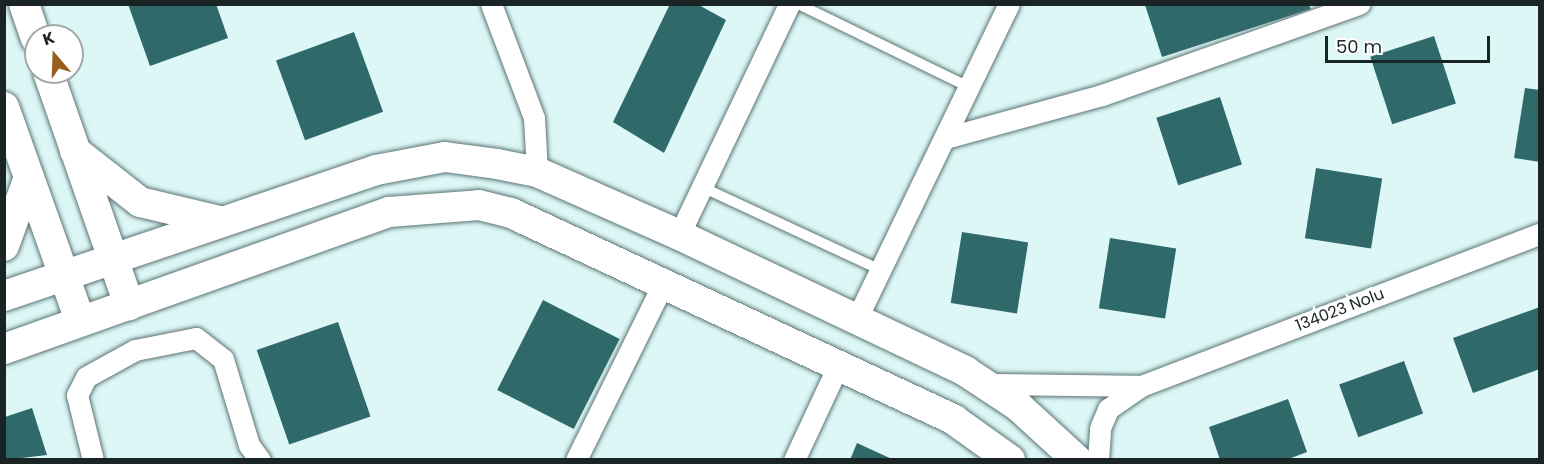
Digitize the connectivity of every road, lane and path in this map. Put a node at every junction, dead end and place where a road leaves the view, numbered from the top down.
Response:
1 (24, 4) edge
2 (491, 4) edge
3 (789, 4) edge
4 (798, 4) edge
5 (1009, 4) edge
6 (1359, 4) edge
7 (31, 24) edge
8 (52, 84) edge
9 (969, 87) junction
10 (4, 107) edge
11 (945, 138) junction
12 (75, 151) junction
13 (537, 172) junction
14 (29, 177) junction
15 (702, 187) junction
16 (222, 222) junction
17 (1539, 234) edge
18 (679, 235) junction
19 (4, 246) edge
20 (113, 259) junction
21 (881, 270) junction
22 (64, 276) junction
23 (663, 284) junction
24 (4, 296) edge
25 (129, 305) junction
26 (857, 318) junction
27 (80, 321) junction
28 (4, 349) edge
29 (838, 366) junction
30 (985, 384) junction
31 (1141, 386) junction
32 (93, 459) edge
33 (260, 459) edge
34 (576, 459) edge
35 (794, 459) edge
36 (1010, 459) edge
37 (1077, 459) edge
38 (1098, 459) edge

1 - 7 main road
2 - 13 street
3 - 15 street
4 - 9 lane
5 - 9 street
6 - 11 street
8 - 12 main road
9 - 11 street
10 - 14 main road
11 - 21 street
12 - 16 main road
12 - 20 main road
13 - 16 main road
13 - 18 main road
14 - 19 main road
14 - 22 main road
15 - 18 street
15 - 21 lane
16 - 20 main road
17 - 31 street, 134023 Nolu
18 - 26 main road
20 - 22 main road
20 - 25 main road
21 - 26 street
22 - 24 main road
22 - 27 main road
23 - 25 main road
23 - 29 main road
23 - 34 street
25 - 27 main road
26 - 30 main road
27 - 28 main road
29 - 35 street
29 - 36 main road
30 - 31 street
30 - 37 main road
31 - 38 street
32 - 33 street

